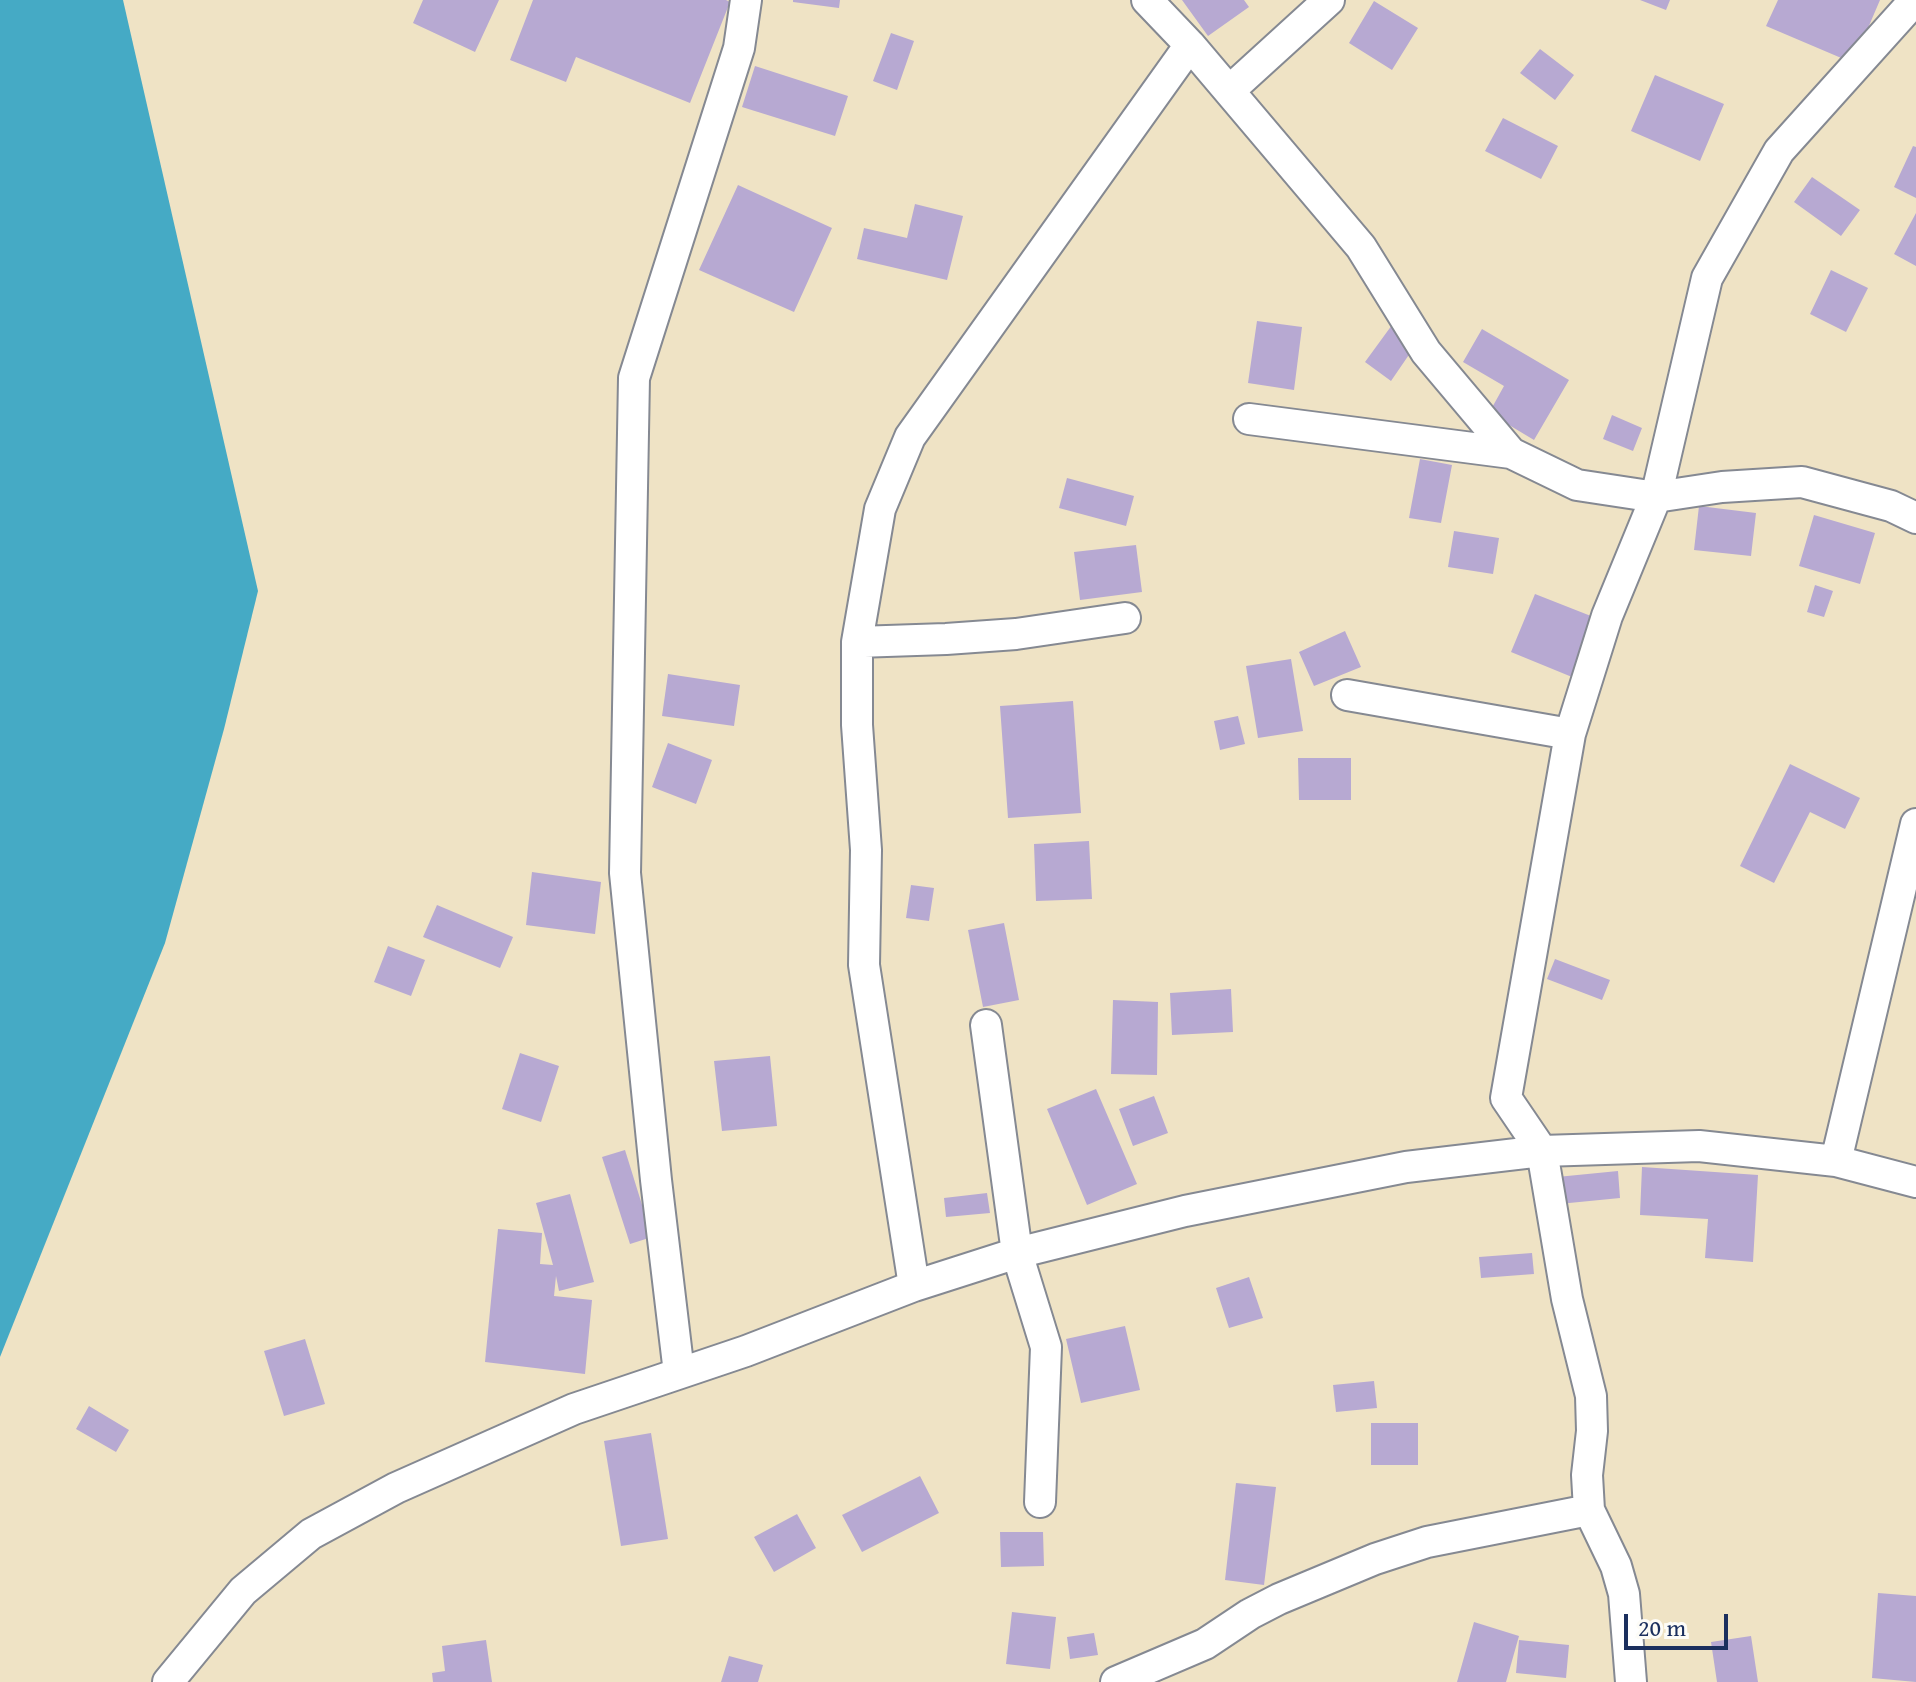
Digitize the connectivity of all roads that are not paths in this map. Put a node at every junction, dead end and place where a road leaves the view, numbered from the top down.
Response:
1 (746, 0) edge
2 (1147, 0) edge
3 (1329, 0) edge
4 (1915, 0) edge
5 (1190, 45) junction
6 (1229, 91) junction
7 (1249, 419) dead end
8 (1511, 453) junction
9 (1656, 497) junction
10 (1916, 518) edge
11 (1125, 618) dead end
12 (857, 642) junction
13 (1347, 695) dead end
14 (1570, 734) junction
15 (1916, 824) edge
16 (986, 1025) dead end
17 (1542, 1151) junction
18 (1836, 1161) junction
19 (1916, 1182) edge
20 (1017, 1253) junction
21 (914, 1286) junction
22 (679, 1373) junction
23 (1040, 1502) dead end
24 (1589, 1510) junction
25 (168, 1682) edge
26 (1116, 1682) edge
27 (1631, 1682) edge

1 - 22 street
2 - 5 street
3 - 6 street
4 - 9 street
5 - 6 street
5 - 12 street
6 - 8 street
7 - 8 street
8 - 9 street
9 - 10 street
9 - 14 street
11 - 12 street
12 - 21 street
13 - 14 street
14 - 17 street
15 - 18 street
16 - 20 street
17 - 18 street
17 - 20 street
17 - 24 street
18 - 19 street
20 - 21 street
20 - 23 street
21 - 22 street
22 - 25 street
24 - 26 street
24 - 27 street

